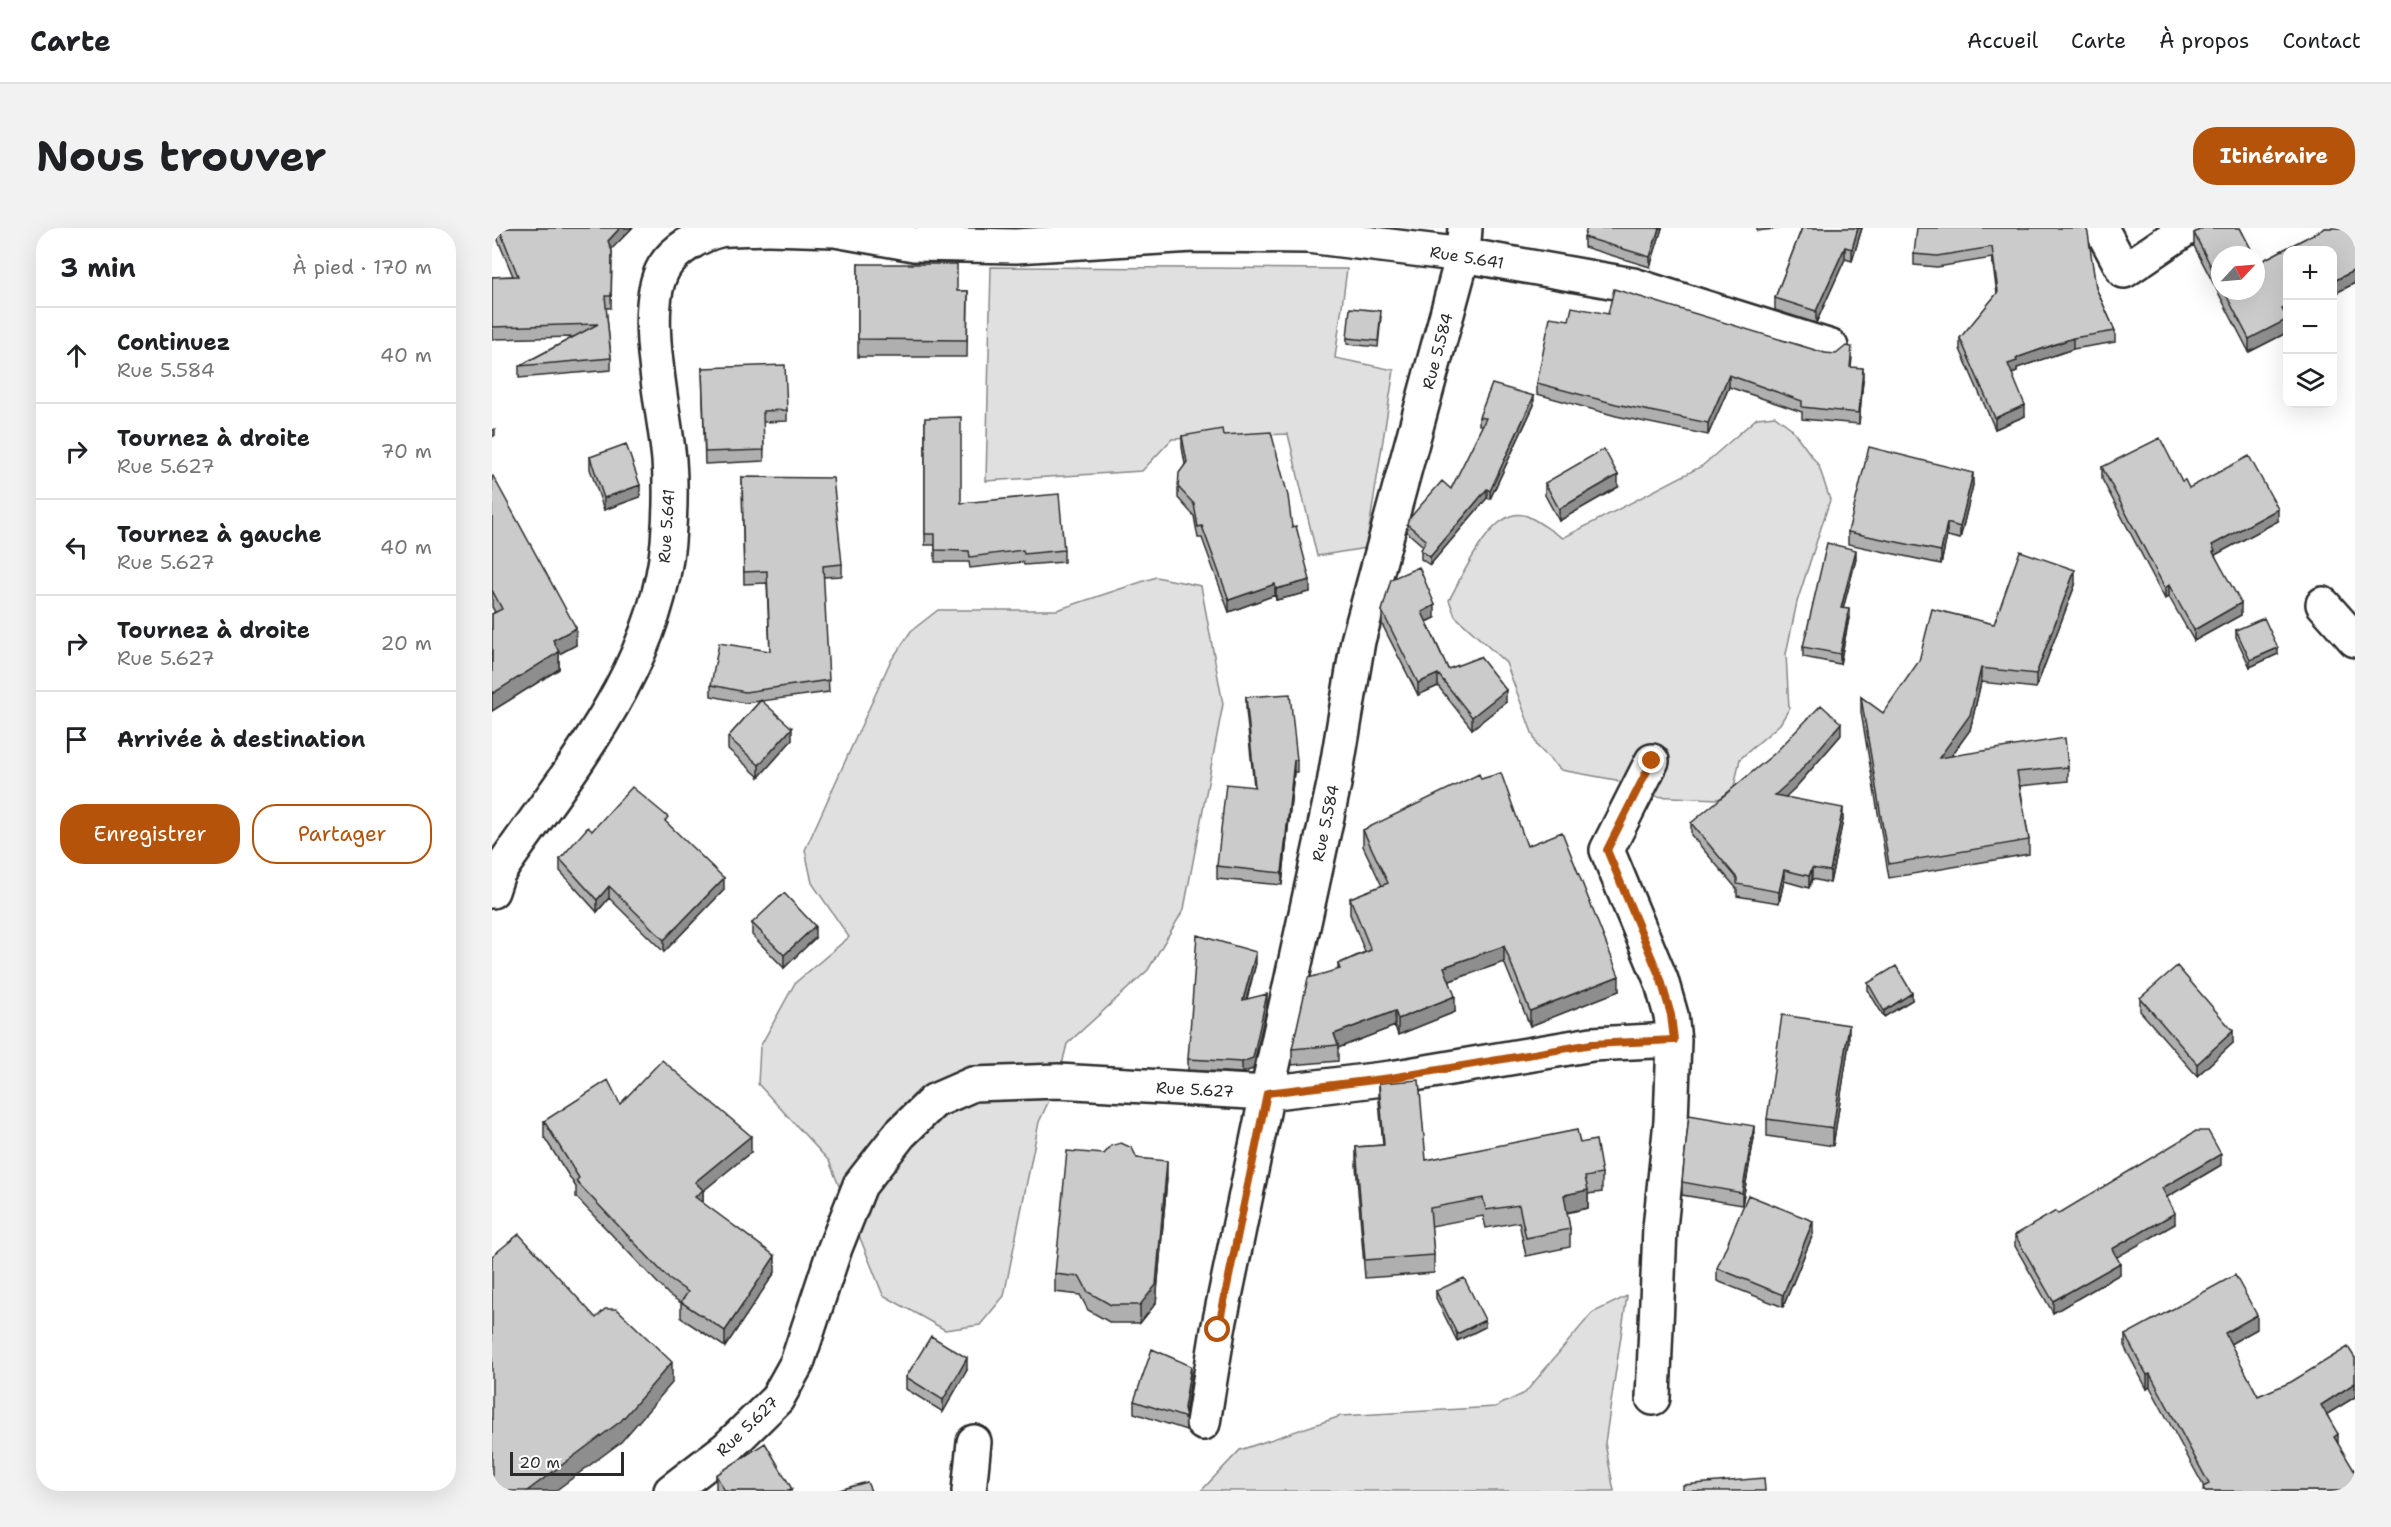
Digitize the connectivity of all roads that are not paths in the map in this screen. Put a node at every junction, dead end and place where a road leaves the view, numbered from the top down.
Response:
1 (765, 228) edge
2 (770, 228) edge
3 (2102, 228) edge
4 (2187, 228) edge
5 (1464, 242) edge
6 (1831, 347) dead end
7 (2323, 604) dead end
8 (2355, 640) edge
9 (1652, 761) dead end
10 (492, 891) edge
11 (1674, 1040) junction
12 (1267, 1093) junction
13 (1653, 1398) dead end
14 (1203, 1423) dead end
15 (974, 1442) dead end
16 (670, 1491) edge
17 (969, 1491) edge

1 - 10 street, Rue 5.641
2 - 5 street, Rue 5.641
3 - 4 street
5 - 6 street, Rue 5.641
5 - 12 street, Rue 5.584
7 - 8 street
9 - 11 street
11 - 12 street, Rue 5.627
11 - 13 street
12 - 14 street, Rue 5.584
12 - 16 street, Rue 5.627
15 - 17 street

